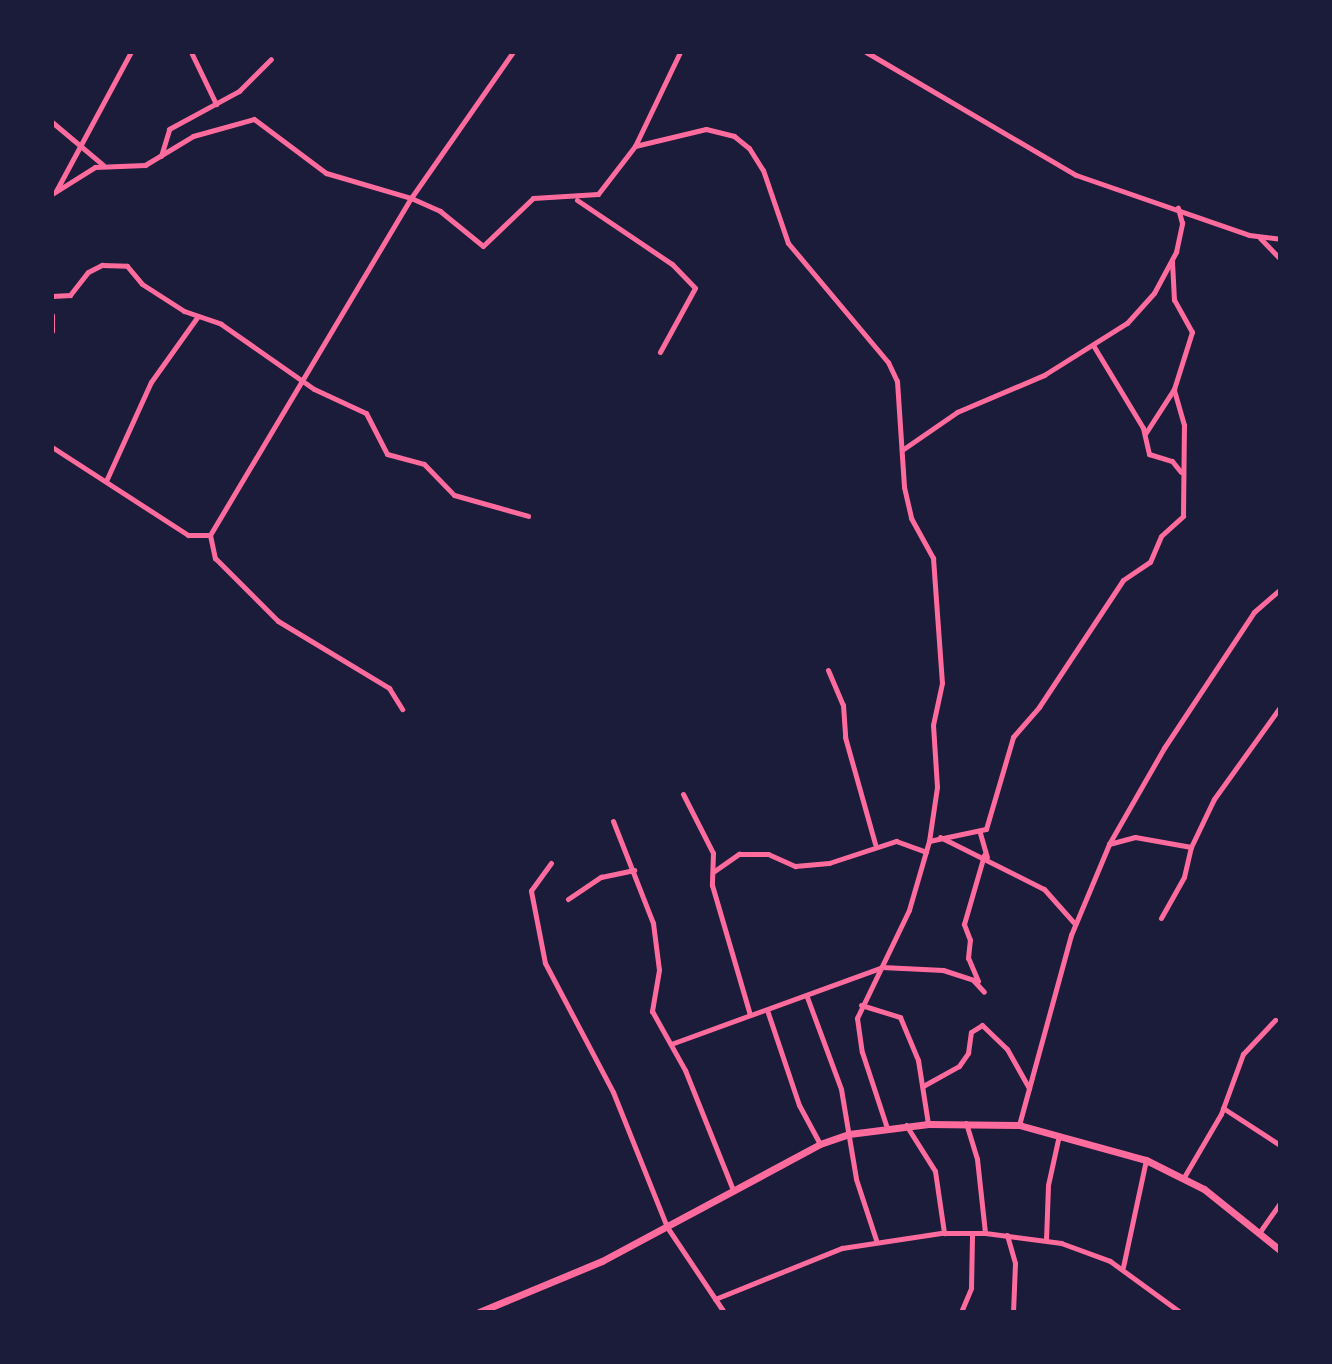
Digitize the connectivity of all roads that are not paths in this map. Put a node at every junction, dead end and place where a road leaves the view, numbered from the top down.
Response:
1 (131, 52) edge
2 (191, 52) edge
3 (513, 52) edge
4 (680, 52) edge
5 (866, 52) edge
6 (271, 59) dead end
7 (216, 104) junction
8 (52, 122) edge
9 (81, 142) junction
10 (635, 146) junction
11 (161, 157) junction
12 (104, 165) junction
13 (54, 193) edge
14 (411, 198) junction
15 (575, 199) junction
16 (1178, 208) junction
17 (1260, 238) junction
18 (1280, 239) edge
19 (1280, 259) edge
20 (1172, 261) junction
21 (52, 296) edge
22 (52, 315) edge
23 (198, 316) junction
24 (52, 332) edge
25 (1093, 345) junction
26 (660, 352) dead end
27 (306, 382) junction
28 (1174, 389) junction
29 (1145, 434) junction
30 (52, 447) edge
31 (902, 450) junction
32 (1182, 473) junction
33 (106, 481) junction
34 (528, 516) dead end
35 (210, 535) junction
36 (1280, 589) edge
37 (828, 670) dead end
38 (1280, 707) edge
39 (402, 709) dead end
40 (683, 794) dead end
41 (613, 821) dead end
42 (980, 833) junction
43 (937, 837) junction
44 (929, 841) junction
45 (875, 844) junction
46 (1109, 844) junction
47 (1191, 847) junction
48 (926, 852) junction
49 (985, 856) junction
50 (551, 863) dead end
51 (634, 870) junction
52 (713, 872) junction
53 (568, 899) dead end
54 (1161, 918) dead end
55 (1075, 924) junction
56 (882, 967) junction
57 (979, 984) junction
58 (984, 992) dead end
59 (807, 997) junction
60 (861, 1005) junction
61 (767, 1010) junction
62 (750, 1015) junction
63 (1275, 1020) dead end
64 (671, 1044) junction
65 (923, 1086) junction
66 (1029, 1088) junction
67 (1223, 1108) junction
68 (966, 1123) junction
69 (928, 1124) junction
70 (906, 1125) junction
71 (1019, 1125) junction
72 (887, 1128) junction
73 (849, 1134) junction
74 (1059, 1135) junction
75 (820, 1144) junction
76 (1280, 1145) edge
77 (1146, 1160) junction
78 (1184, 1177) junction
79 (733, 1190) junction
80 (1280, 1203) edge
81 (667, 1227) junction
82 (944, 1233) junction
83 (972, 1233) junction
84 (985, 1233) junction
85 (1259, 1233) junction
86 (1007, 1234) junction
87 (876, 1240) junction
88 (1046, 1240) junction
89 (1280, 1250) edge
90 (1123, 1267) junction
91 (715, 1299) junction
92 (479, 1311) edge
93 (724, 1311) edge
94 (961, 1311) edge
95 (1013, 1311) edge
96 (1180, 1311) edge

1 - 9 street
2 - 7 street
3 - 14 street
4 - 10 street
5 - 16 street
6 - 7 street
7 - 11 street
8 - 9 street
9 - 12 street
9 - 13 street
10 - 15 street
10 - 31 street
11 - 12 street
11 - 14 street
12 - 13 street
14 - 15 street
14 - 27 street
15 - 26 street
16 - 17 street
16 - 20 street
17 - 18 street
17 - 19 street
20 - 25 street
20 - 28 street
21 - 23 street
22 - 24 street
23 - 27 street
23 - 33 street
25 - 29 street
25 - 31 street
27 - 34 street
27 - 35 street
28 - 29 street
28 - 32 street
29 - 32 street
30 - 33 street
31 - 44 street
32 - 42 street
33 - 35 street
35 - 39 street
36 - 46 street
37 - 45 street
38 - 47 street
40 - 52 street
41 - 51 street
42 - 43 street
42 - 49 street
43 - 44 street
43 - 49 street
44 - 48 street
45 - 48 street
45 - 52 street
46 - 47 street
46 - 55 street
47 - 54 street
48 - 56 street
49 - 55 street
49 - 57 street
50 - 81 street
51 - 53 street
51 - 64 street
52 - 62 street
55 - 66 street
56 - 57 street
56 - 59 street
56 - 60 street
57 - 58 street
59 - 61 street
59 - 73 street
60 - 65 street
60 - 72 street
61 - 62 street
61 - 75 street
62 - 64 street
63 - 67 street
64 - 79 street
65 - 66 street
65 - 69 street
66 - 71 street
67 - 76 street
67 - 78 street
68 - 69 street
68 - 71 street
68 - 84 street
69 - 70 street
70 - 72 street
70 - 82 street
71 - 74 street
72 - 73 street
73 - 75 street
73 - 87 street
74 - 77 street
74 - 88 street
75 - 79 street
77 - 78 street
77 - 90 street
78 - 85 street
79 - 81 street
80 - 85 street
81 - 91 street
81 - 92 street
82 - 83 street
82 - 87 street
83 - 84 street
83 - 94 street
84 - 86 street
85 - 89 street
86 - 88 street
86 - 95 street
87 - 91 street
88 - 90 street
90 - 96 street
91 - 93 street

